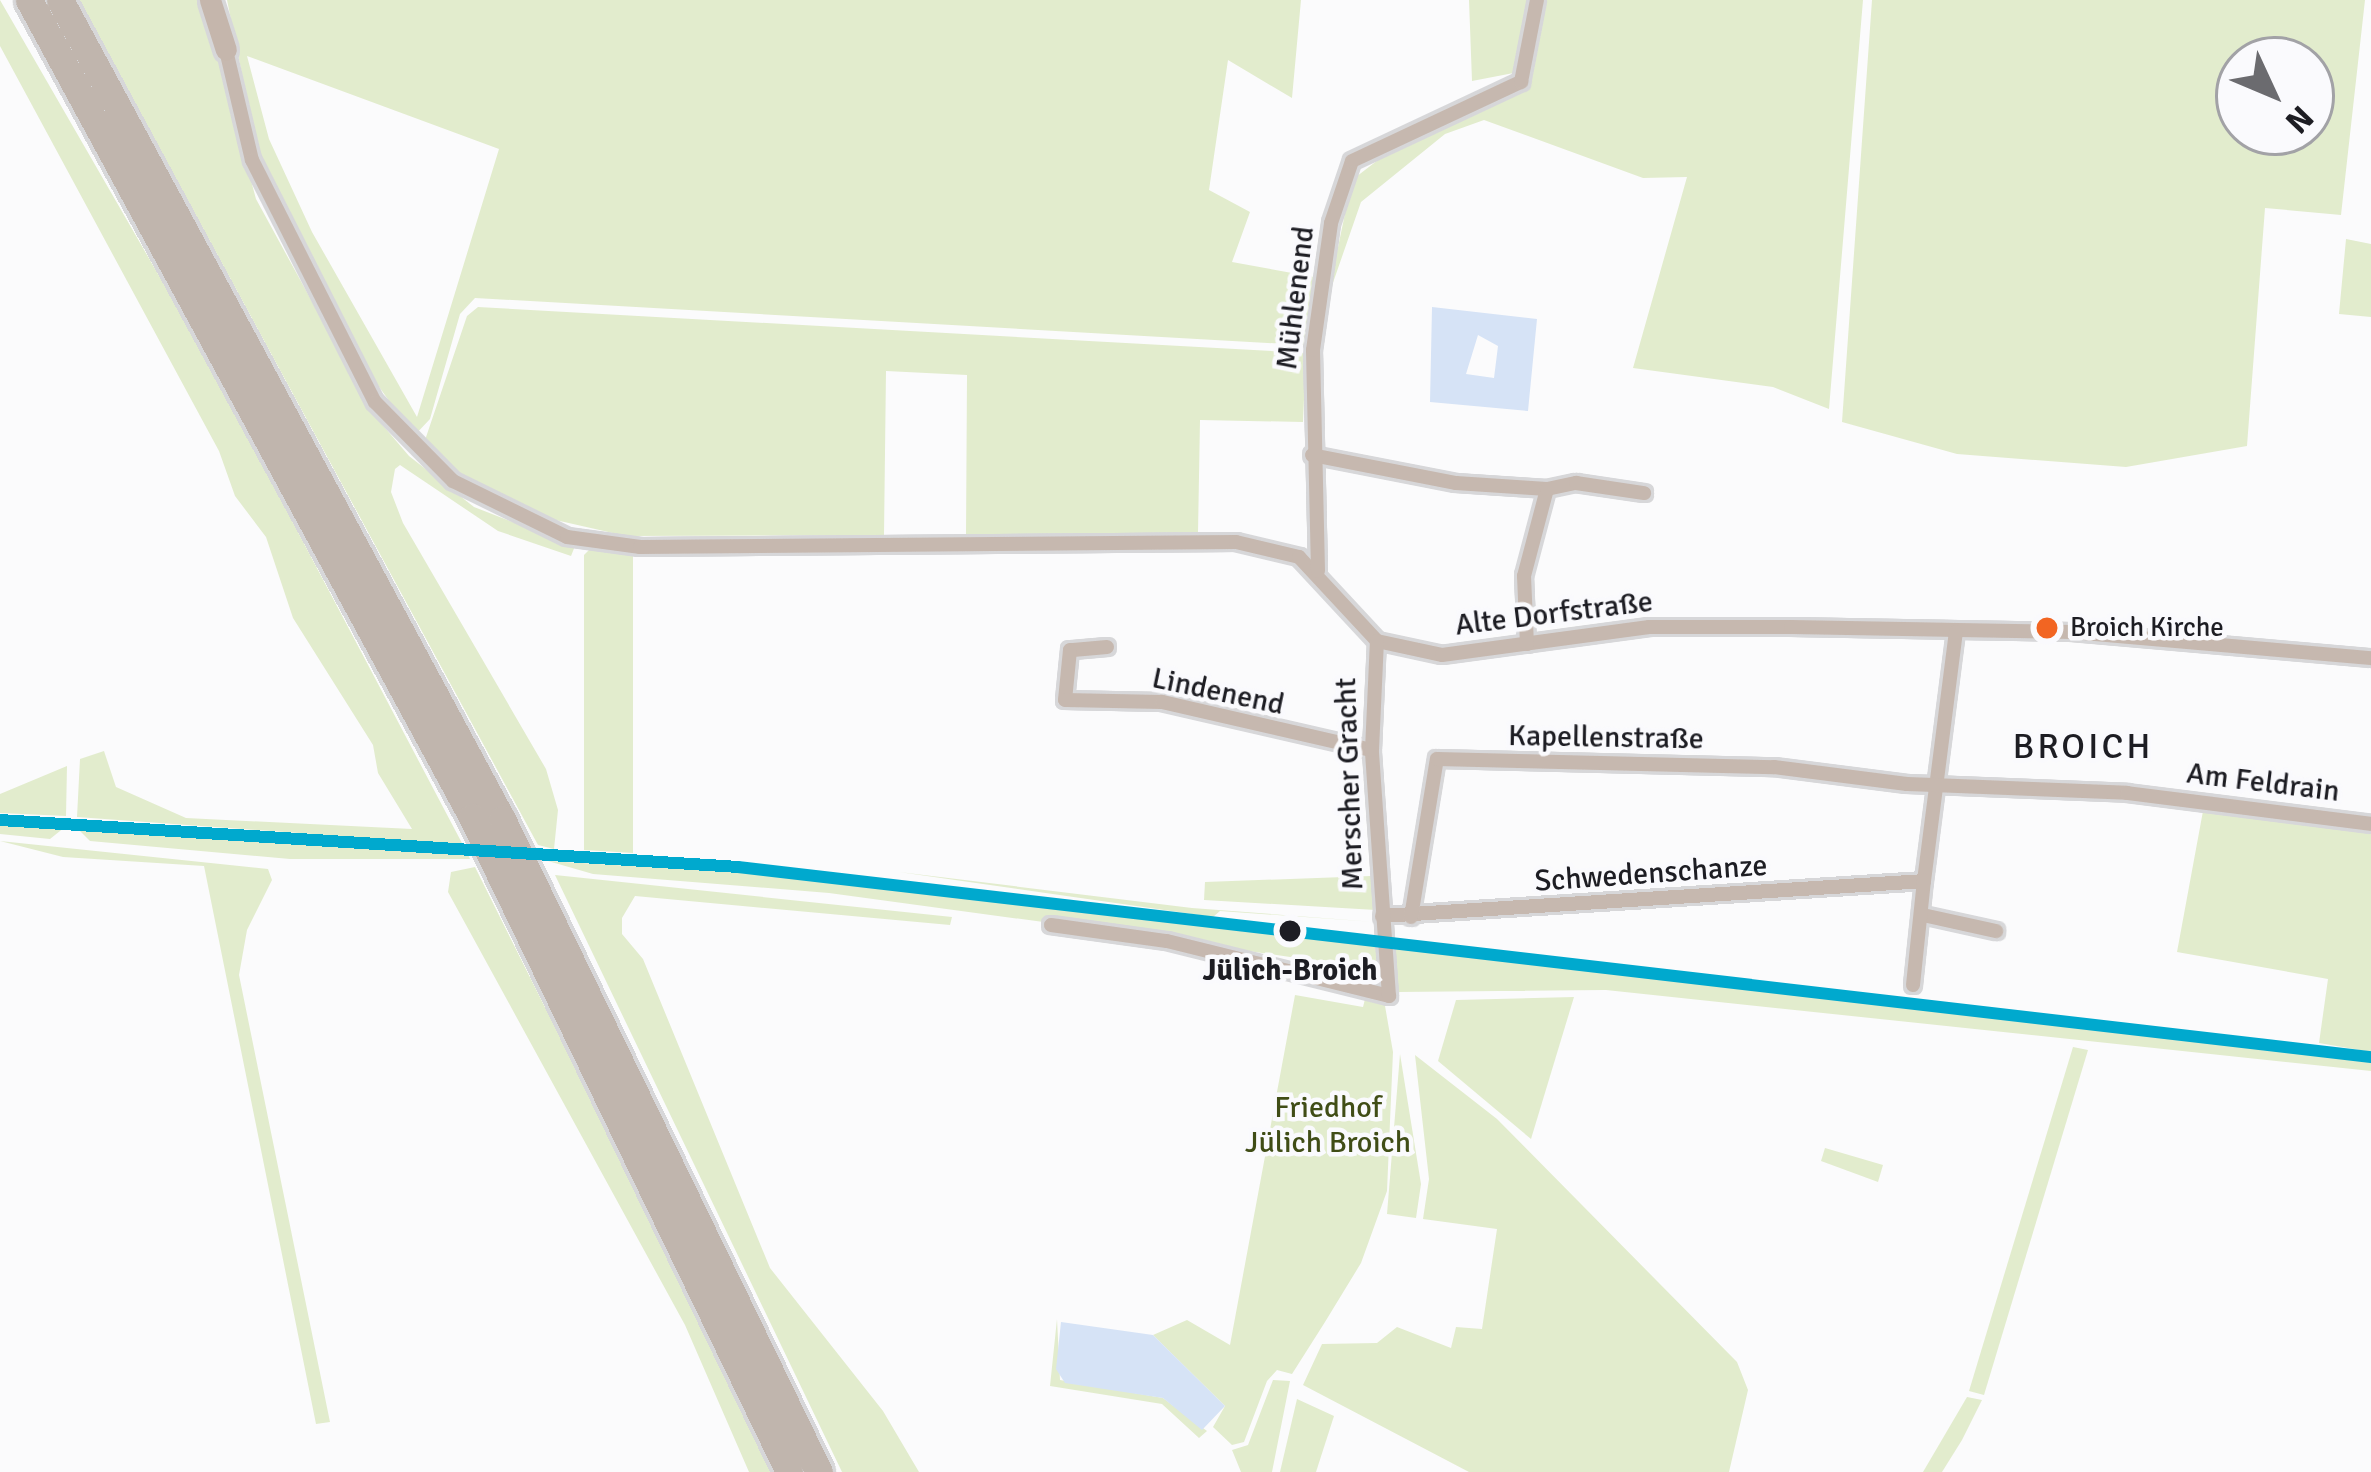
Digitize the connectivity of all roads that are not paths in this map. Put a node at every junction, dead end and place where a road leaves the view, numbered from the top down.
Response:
1 (29, 0) edge
2 (60, 0) edge
3 (213, 0) edge
4 (1537, 0) edge
5 (226, 50) joint
6 (1312, 455) junction
7 (1547, 489) junction
8 (1644, 494) dead end
9 (1318, 572) junction
10 (1956, 632) junction
11 (1377, 641) junction
12 (1527, 644) junction
13 (1107, 647) dead end
14 (2371, 658) edge
15 (1372, 750) junction
16 (1933, 786) junction
17 (2371, 824) edge
18 (1924, 881) junction
19 (1923, 915) junction
20 (1382, 916) junction
21 (1411, 917) junction
22 (1051, 925) dead end
23 (1996, 931) dead end
24 (1913, 985) dead end
25 (789, 1472) edge
26 (819, 1472) edge

1 - 25 highway
2 - 26 highway
3 - 5 main road
4 - 6 street, Mühlenend
5 - 9 street
6 - 7 street
6 - 9 street, Mühlenend
7 - 8 street
7 - 12 street
9 - 11 street
10 - 12 street, Alte Dorfstraße
10 - 14 street, Alte Dorfstraße
10 - 16 street
11 - 12 street, Alte Dorfstraße
11 - 15 street, Merscher Gracht
13 - 15 street, Lindenend
15 - 20 street, Merscher Gracht
16 - 17 street, Am Feldrain
16 - 18 street
16 - 21 street, Kapellenstraße
18 - 19 street
18 - 21 street, Schwedenschanze
19 - 23 street
19 - 24 street
20 - 21 street, Schwedenschanze
20 - 22 street, Merscher Gracht

